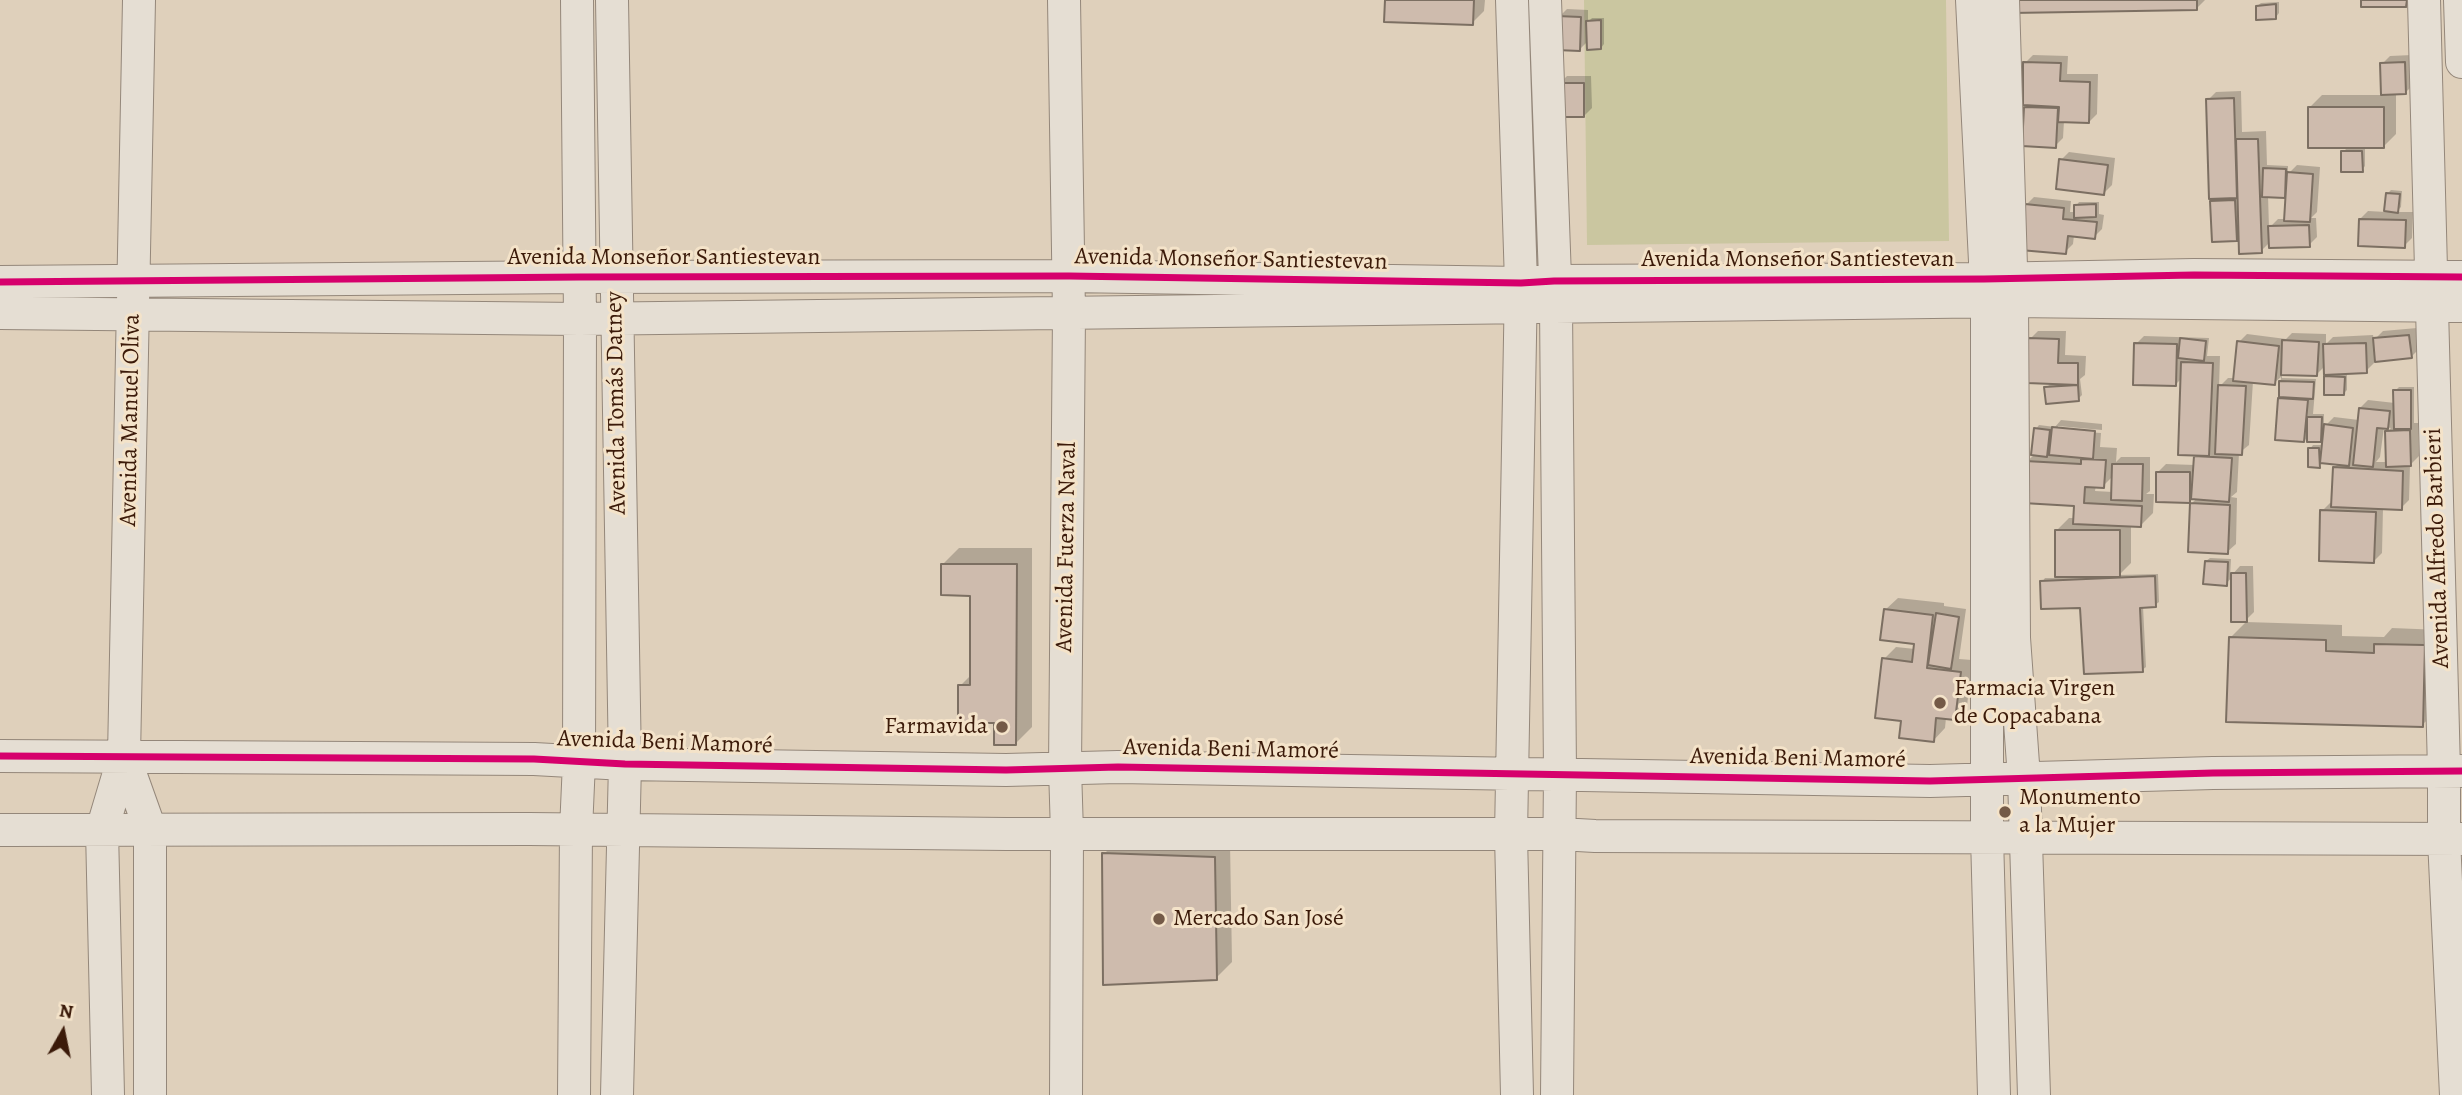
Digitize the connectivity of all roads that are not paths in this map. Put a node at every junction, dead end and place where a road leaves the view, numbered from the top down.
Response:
1 (139, 0) edge
2 (577, 0) edge
3 (612, 0) edge
4 (1064, 0) edge
5 (1512, 0) edge
6 (1545, 0) edge
7 (1972, 0) edge
8 (2003, 0) edge
9 (2424, 0) edge
10 (2460, 0) edge
11 (2462, 62) edge
12 (1069, 276) junction
13 (580, 277) junction
14 (615, 278) junction
15 (134, 280) junction
16 (0, 282) edge
17 (1998, 290) junction
18 (2447, 292) edge
19 (1555, 294) junction
20 (1521, 295) junction
21 (0, 313) edge
22 (134, 313) junction
23 (1069, 313) junction
24 (615, 317) junction
25 (580, 319) junction
26 (0, 756) edge
27 (124, 756) junction
28 (579, 762) junction
29 (625, 764) junction
30 (1065, 768) junction
31 (2453, 771) edge
32 (1512, 774) junction
33 (1560, 774) junction
34 (2024, 778) junction
35 (1987, 780) junction
36 (150, 829) junction
37 (0, 830) edge
38 (102, 830) junction
39 (576, 830) junction
40 (625, 831) junction
41 (1067, 833) junction
42 (1560, 834) junction
43 (1511, 835) junction
44 (1987, 836) junction
45 (2026, 836) junction
46 (2453, 839) edge
47 (108, 1095) edge
48 (150, 1095) edge
49 (574, 1095) edge
50 (617, 1095) edge
51 (1066, 1095) edge
52 (1517, 1095) edge
53 (1557, 1095) edge
54 (1994, 1095) edge
55 (2034, 1095) edge
56 (2455, 1095) edge

1 - 15 street, Avenida Manuel Oliva
2 - 13 street, Avenida Tomás Datney
3 - 14 street, Avenida Tomás Datney
4 - 12 street, Avenida Fuerza Naval
5 - 20 street
6 - 19 street
7 - 17 street
8 - 17 street
9 - 18 street, Avenida Alfredo Barbieri
10 - 11 street
12 - 14 street, Avenida Monseñor Santiestevan
12 - 20 street, Avenida Monseñor Santiestevan
12 - 23 street, Avenida Fuerza Naval
13 - 14 street, Avenida Monseñor Santiestevan
13 - 15 street, Avenida Monseñor Santiestevan
13 - 25 street, Avenida Tomás Datney
14 - 24 street, Avenida Tomás Datney
15 - 16 street, Avenida Monseñor Santiestevan
15 - 22 street, Avenida Manuel Oliva
17 - 18 street, Avenida Monseñor Santiestevan
17 - 19 street, Avenida Monseñor Santiestevan
17 - 34 street
17 - 35 street
18 - 31 street, Avenida Alfredo Barbieri
19 - 20 street, Avenida Monseñor Santiestevan
19 - 33 street
20 - 23 street, Avenida Monseñor Santiestevan
20 - 32 street
21 - 22 street, Avenida Monseñor Santiestevan
22 - 25 street, Avenida Monseñor Santiestevan
22 - 27 street, Avenida Manuel Oliva
23 - 24 street, Avenida Monseñor Santiestevan
23 - 30 street, Avenida Fuerza Naval
24 - 25 street, Avenida Monseñor Santiestevan
24 - 29 street, Avenida Tomás Datney
25 - 28 street, Avenida Tomás Datney
26 - 27 street, Avenida Beni Mamoré
27 - 28 street, Avenida Beni Mamoré
27 - 36 street, Avenida Manuel Oliva
27 - 38 street, Avenida Manuel Oliva
28 - 29 street, Avenida Beni Mamoré
28 - 39 street, Avenida Tomás Datney
29 - 30 street, Avenida Beni Mamoré
29 - 40 street, Avenida Tomás Datney
30 - 32 street, Avenida Beni Mamoré
30 - 41 street, Avenida Fuerza Naval
31 - 34 street, Avenida Beni Mamoré
31 - 46 street, Avenida Alfredo Barbieri
32 - 33 street, Avenida Beni Mamoré
32 - 43 street
33 - 35 street, Avenida Beni Mamoré
33 - 42 street
34 - 35 street, Avenida Beni Mamoré
34 - 45 street
35 - 44 street
36 - 38 street
36 - 39 street
36 - 48 street, Avenida Manuel Oliva
37 - 38 street
38 - 47 street, Avenida Manuel Oliva
39 - 40 street
39 - 49 street, Avenida Tomás Datney
40 - 41 street
40 - 50 street, Avenida Tomás Datney
41 - 43 street
41 - 51 street, Avenida Fuerza Naval
42 - 43 street
42 - 44 street
42 - 53 street
43 - 52 street
44 - 45 street
44 - 54 street
45 - 46 street
45 - 55 street
46 - 56 street, Avenida Alfredo Barbieri

